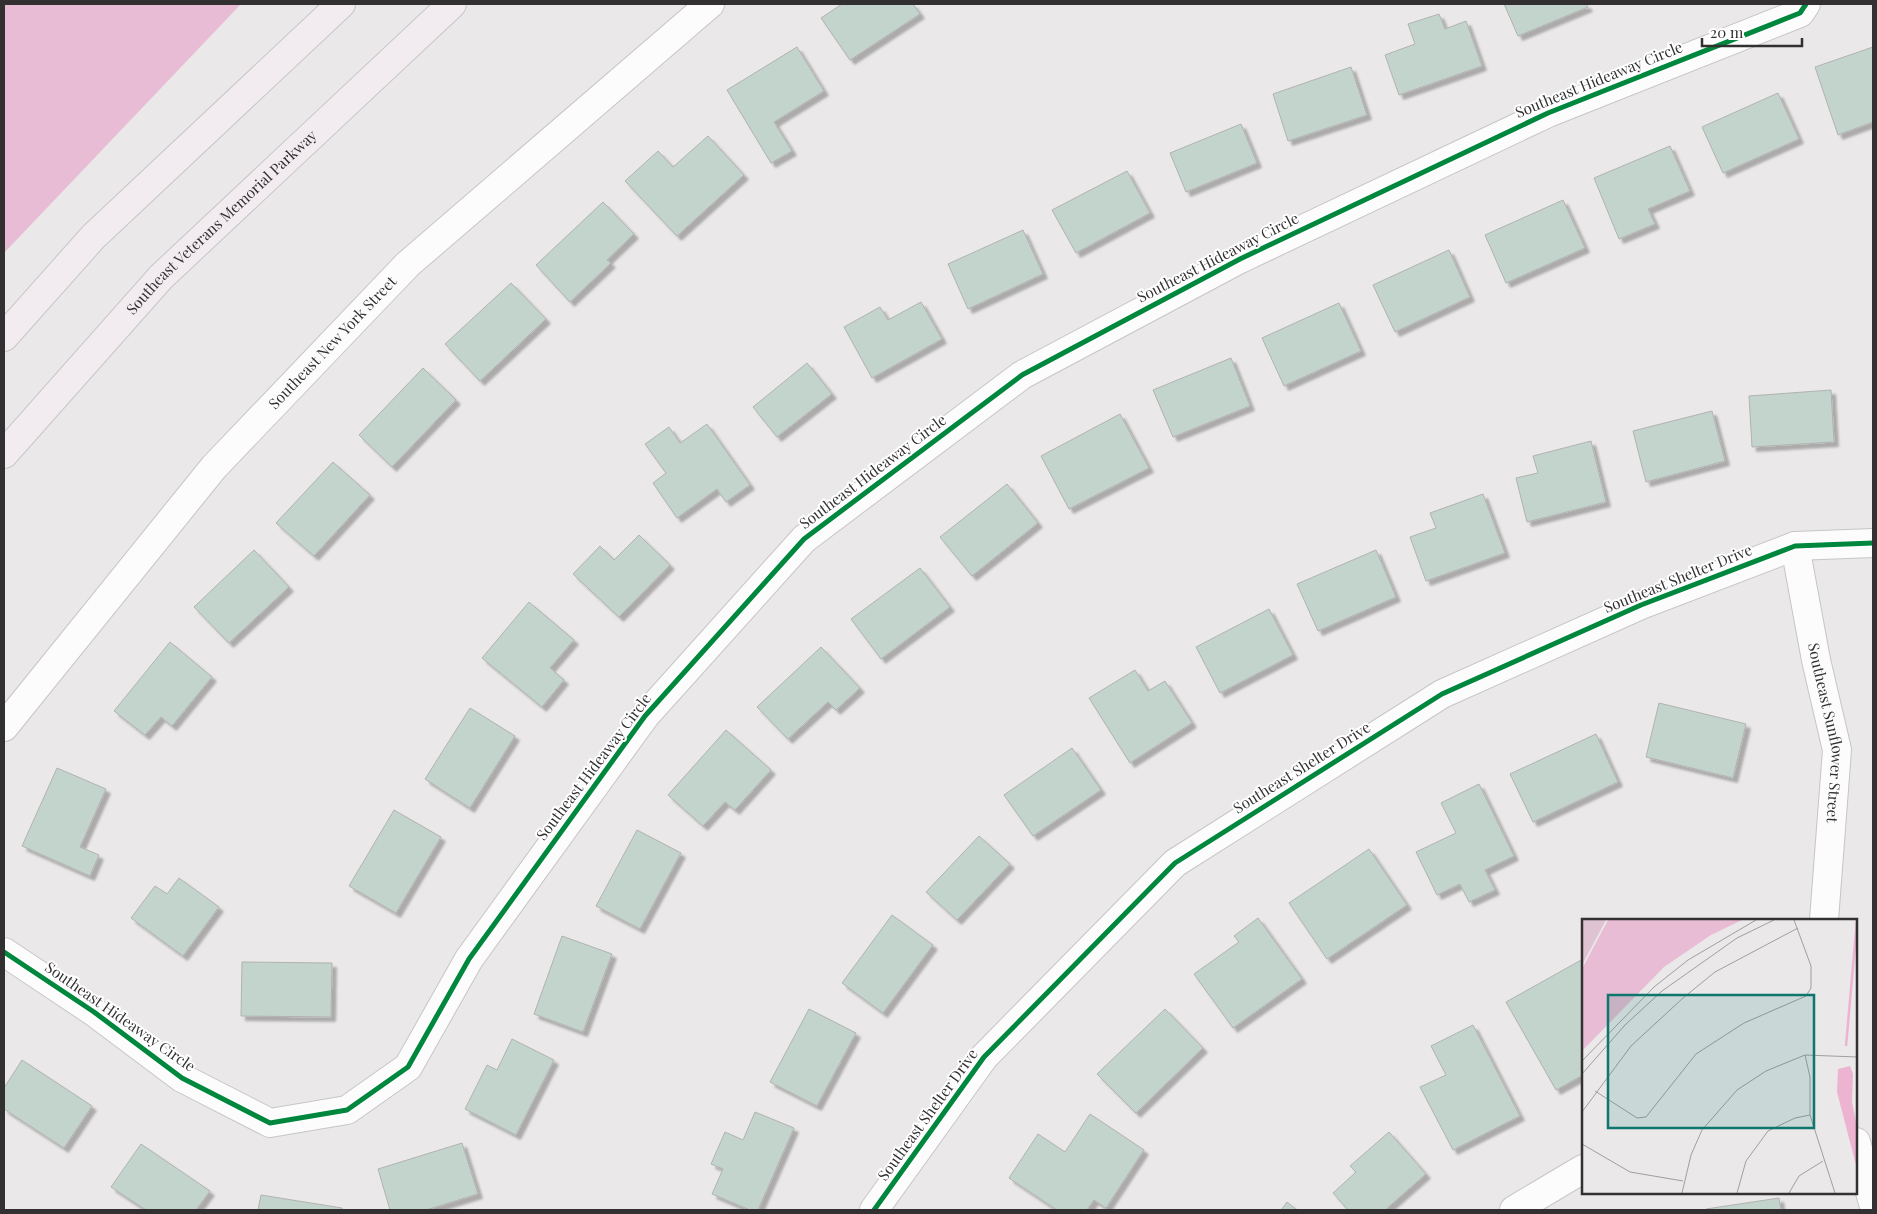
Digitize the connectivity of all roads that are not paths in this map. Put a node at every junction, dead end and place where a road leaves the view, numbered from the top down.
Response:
1 (342, 4) edge
2 (452, 4) edge
3 (710, 4) edge
4 (1806, 4) edge
5 (4, 337) edge
6 (4, 454) edge
7 (1873, 543) edge
8 (1795, 546) junction
9 (4, 727) edge
10 (1824, 919) edge
11 (4, 952) edge
12 (1857, 1146) edge
13 (1582, 1170) edge
14 (1873, 1203) edge
15 (874, 1210) edge
16 (1514, 1210) edge

1 - 5 main road
2 - 6 main road, Southeast Veterans Memorial Parkway
3 - 9 street, Southeast New York Street
4 - 11 street, Southeast Hideaway Circle
7 - 8 street, Southeast Shelter Drive
8 - 10 street, Southeast Sunflower Street
8 - 15 street, Southeast Shelter Drive
12 - 14 street
13 - 16 street

